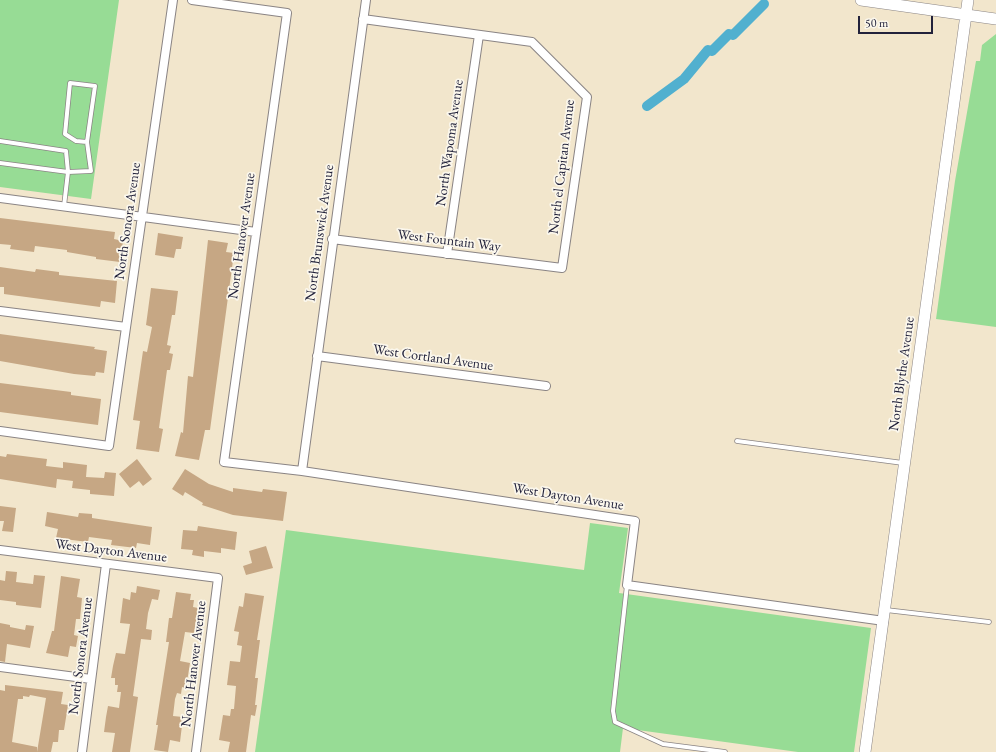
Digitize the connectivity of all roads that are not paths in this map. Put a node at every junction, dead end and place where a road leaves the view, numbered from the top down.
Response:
1 (173, 0) edge
2 (192, 0) edge
3 (366, 0) edge
4 (861, 0) edge
5 (968, 0) edge
6 (966, 15) junction
7 (363, 19) junction
8 (996, 19) edge
9 (479, 35) junction
10 (0, 141) edge
11 (87, 142) junction
12 (0, 162) edge
13 (68, 172) junction
14 (0, 198) edge
15 (64, 207) junction
16 (142, 218) junction
17 (256, 232) junction
18 (332, 239) junction
19 (447, 254) junction
20 (562, 268) joint
21 (0, 311) edge
22 (126, 327) junction
23 (317, 356) junction
24 (546, 386) dead end
25 (0, 431) edge
26 (737, 442) dead end
27 (224, 462) joint
28 (905, 463) junction
29 (302, 470) junction
30 (0, 550) edge
31 (106, 564) junction
32 (218, 578) joint
33 (627, 585) junction
34 (884, 616) junction
35 (989, 622) dead end
36 (0, 667) edge
37 (91, 679) junction
38 (82, 752) edge
39 (196, 752) edge
40 (725, 752) edge
41 (865, 752) edge

1 - 16 street, North Sonora Avenue
2 - 17 street, North Hanover Avenue
3 - 7 street, North Brunswick Avenue
4 - 6 street
5 - 6 street, North Blythe Avenue
6 - 8 street
6 - 28 street, North Blythe Avenue
7 - 9 street
7 - 18 street, North Brunswick Avenue
9 - 19 street, North Wapoma Avenue
9 - 20 street, North el Capitan Avenue
10 - 13 lane
11 - 11 lane
11 - 13 lane
12 - 13 lane
13 - 15 lane
14 - 15 street
15 - 16 street
16 - 17 street
16 - 22 street, North Sonora Avenue
17 - 27 street, North Hanover Avenue
18 - 19 street, West Fountain Way
18 - 23 street, North Brunswick Avenue
19 - 20 street, West Fountain Way
21 - 22 street
22 - 25 street, North Sonora Avenue
23 - 24 street, West Cortland Avenue
23 - 29 street, North Brunswick Avenue
26 - 28 lane
27 - 29 street, West Dayton Avenue
28 - 34 street, North Blythe Avenue
29 - 33 street, West Dayton Avenue
30 - 31 street, West Dayton Avenue
31 - 32 street, West Dayton Avenue
31 - 37 street, North Sonora Avenue
32 - 39 street, North Hanover Avenue
33 - 34 street
33 - 40 lane
34 - 35 lane
34 - 41 street, North Blythe Avenue
36 - 37 street
37 - 38 street, North Sonora Avenue

